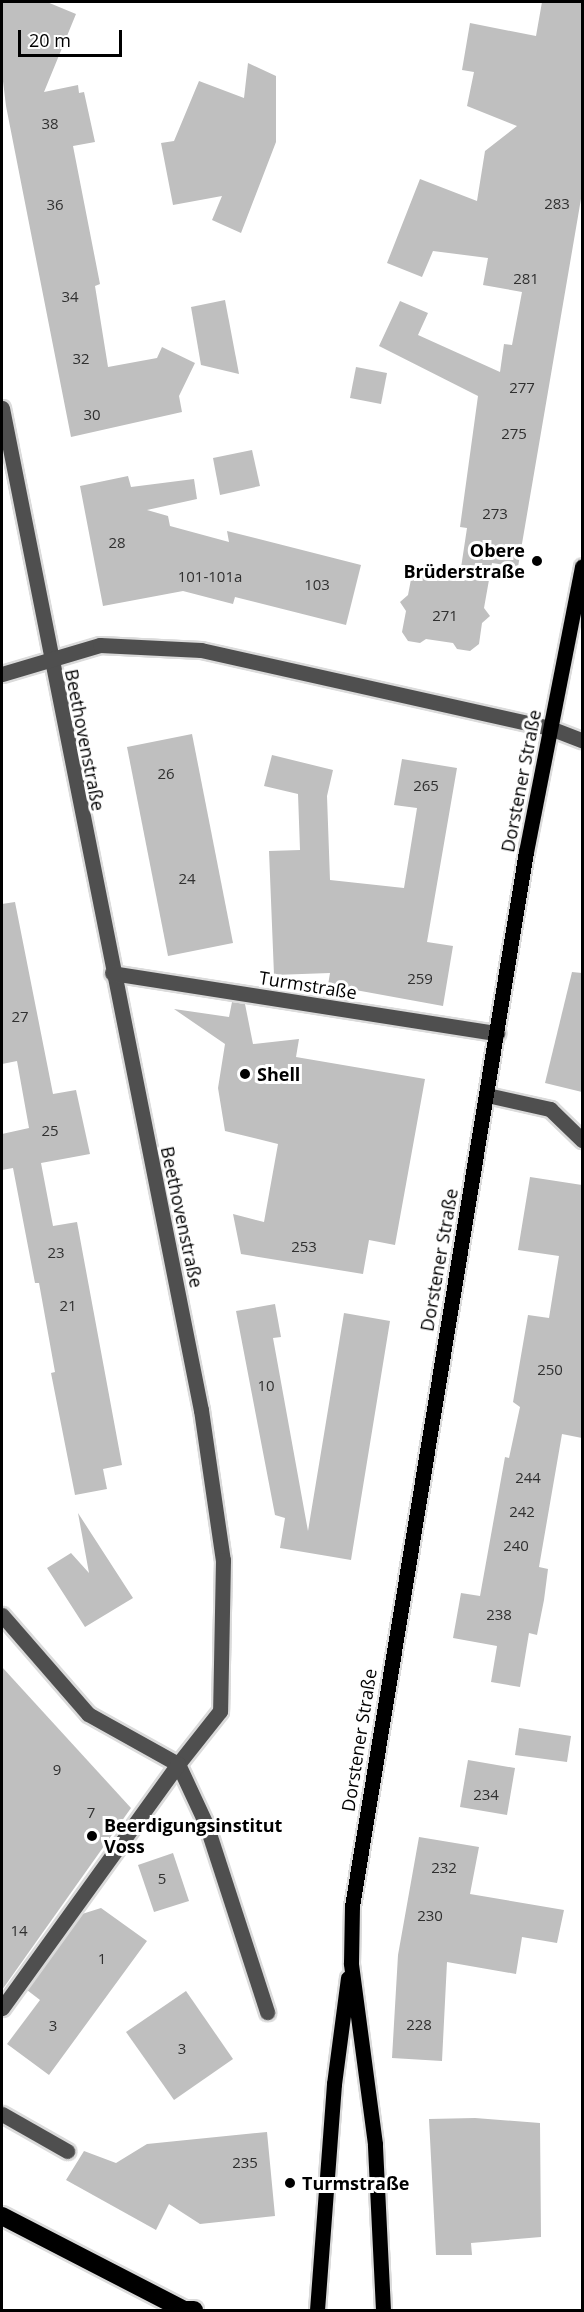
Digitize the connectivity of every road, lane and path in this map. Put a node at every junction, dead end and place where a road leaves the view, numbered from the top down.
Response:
1 (2, 408) edge
2 (582, 566) edge
3 (49, 657) junction
4 (2, 674) edge
5 (550, 728) junction
6 (582, 740) edge
7 (112, 973) junction
8 (498, 1033) junction
9 (487, 1095) junction
10 (582, 1140) edge
11 (2, 1615) edge
12 (178, 1764) junction
13 (351, 1963) junction
14 (2, 2008) edge
15 (267, 2012) dead end
16 (2, 2114) edge
17 (67, 2151) dead end
18 (2, 2216) edge
19 (194, 2310) edge
20 (317, 2310) edge
21 (383, 2310) edge

1 - 3 street, Beethovenstraße
2 - 5 main road, Dorstener Straße
3 - 4 street
3 - 5 street
3 - 7 street, Beethovenstraße
5 - 6 street
5 - 8 main road, Dorstener Straße
7 - 8 street, Turmstraße
7 - 12 street, Beethovenstraße
8 - 9 main road, Dorstener Straße
9 - 10 street
9 - 13 main road, Dorstener Straße
11 - 12 street
12 - 14 street, Beethovenstraße
12 - 15 street
13 - 20 main road, Dorstener Straße
13 - 21 main road, Dorstener Straße
16 - 17 street
18 - 19 highway

